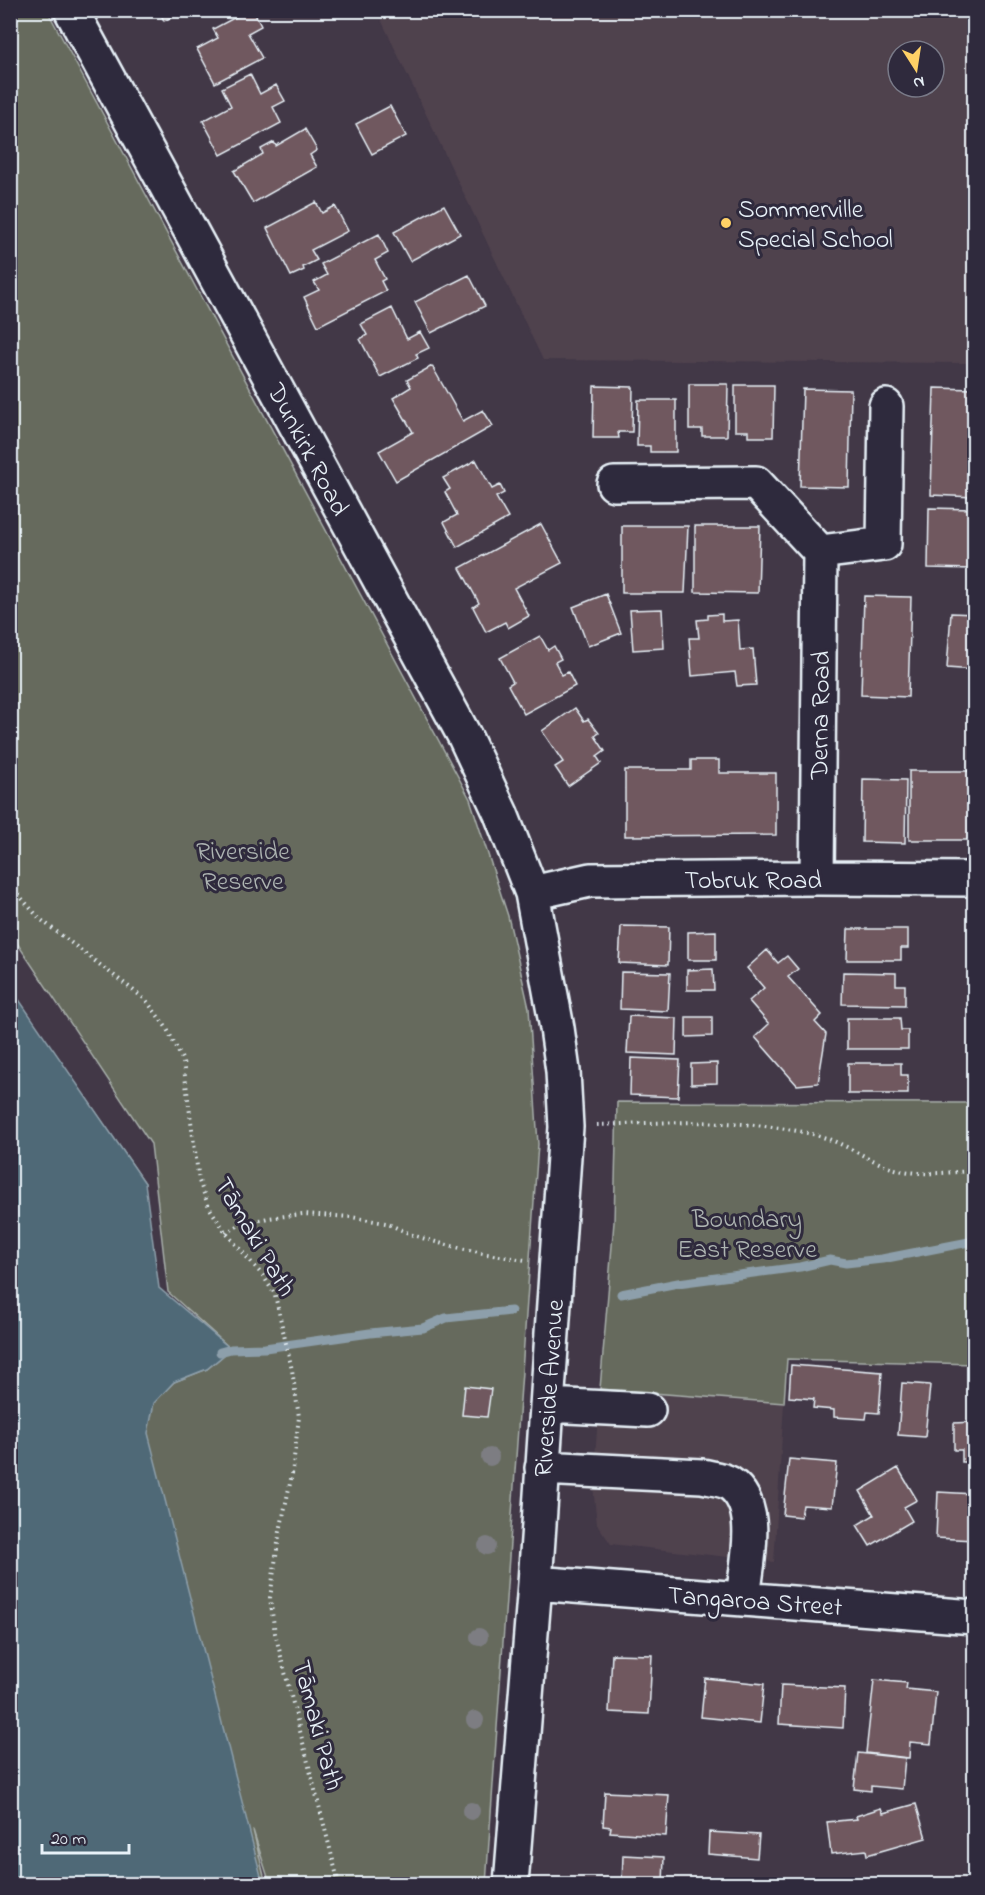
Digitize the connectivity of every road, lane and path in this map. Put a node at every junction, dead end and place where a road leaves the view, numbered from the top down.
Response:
1 (71, 10) edge
2 (886, 405) dead end
3 (614, 484) dead end
4 (820, 552) junction
5 (817, 878) junction
6 (975, 879) edge
7 (10, 885) edge
8 (532, 893) junction
9 (608, 1125) dead end
10 (975, 1171) edge
11 (226, 1233) junction
12 (532, 1261) dead end
13 (547, 1405) junction
14 (648, 1410) dead end
15 (542, 1468) junction
16 (535, 1583) junction
17 (742, 1599) junction
18 (975, 1617) edge
19 (339, 1884) edge
20 (511, 1884) edge

1 - 8 street, Dunkirk Road
2 - 4 street
3 - 4 street
4 - 5 street, Derna Road
5 - 6 street, Tobruk Road
5 - 8 street, Tobruk Road
7 - 11 path, Tāmaki Path
8 - 13 street, Riverside Avenue
9 - 10 path
11 - 12 path
11 - 19 path, Tāmaki Path
13 - 14 street
13 - 15 street, Riverside Avenue
15 - 16 street, Riverside Avenue
15 - 17 street
16 - 17 street, Tangaroa Street
16 - 20 street, Riverside Avenue
17 - 18 street, Tangaroa Street

